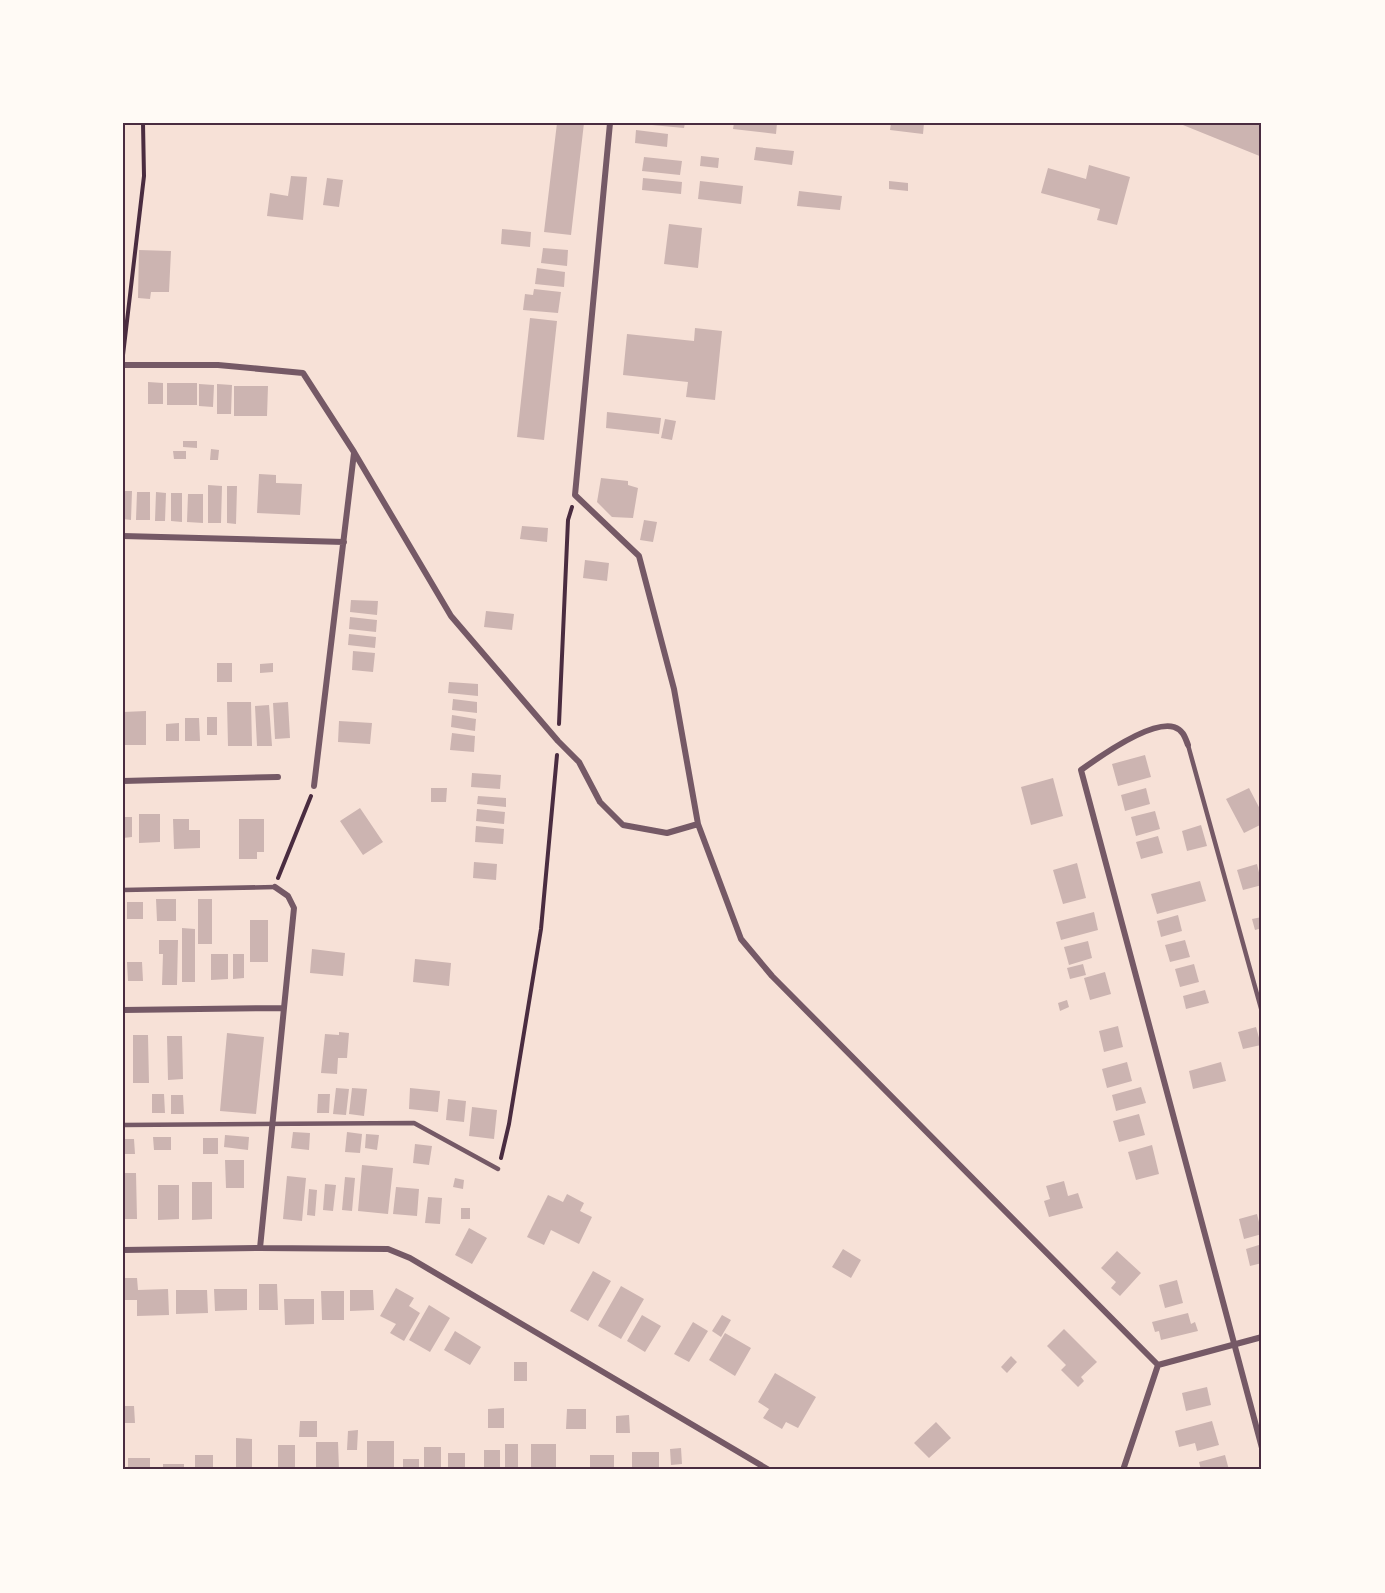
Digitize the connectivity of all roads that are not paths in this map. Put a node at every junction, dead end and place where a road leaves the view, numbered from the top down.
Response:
1 (610, 123) edge
2 (123, 365) edge
3 (354, 452) junction
4 (123, 536) edge
5 (344, 542) junction
6 (1188, 745) joint
7 (278, 777) dead end
8 (123, 781) edge
9 (314, 786) road end
10 (698, 824) junction
11 (275, 887) joint
12 (123, 891) edge
13 (283, 1008) junction
14 (123, 1010) edge
15 (1262, 1012) edge
16 (272, 1124) junction
17 (123, 1125) edge
18 (498, 1169) road end
19 (260, 1248) junction
20 (123, 1250) edge
21 (1262, 1337) edge
22 (1234, 1345) junction
23 (1158, 1365) junction
24 (1262, 1448) edge
25 (769, 1470) edge
26 (1123, 1470) edge

1 - 10 street
2 - 3 street
3 - 5 street
3 - 10 street
4 - 5 street
5 - 9 street
6 - 15 lane
6 - 22 street
7 - 8 street
10 - 23 street
11 - 12 lane
11 - 13 street
13 - 14 street
13 - 16 street
16 - 17 lane
16 - 18 lane
16 - 19 street
19 - 20 street
19 - 25 street
21 - 22 street
22 - 23 street
22 - 24 street
23 - 26 street

